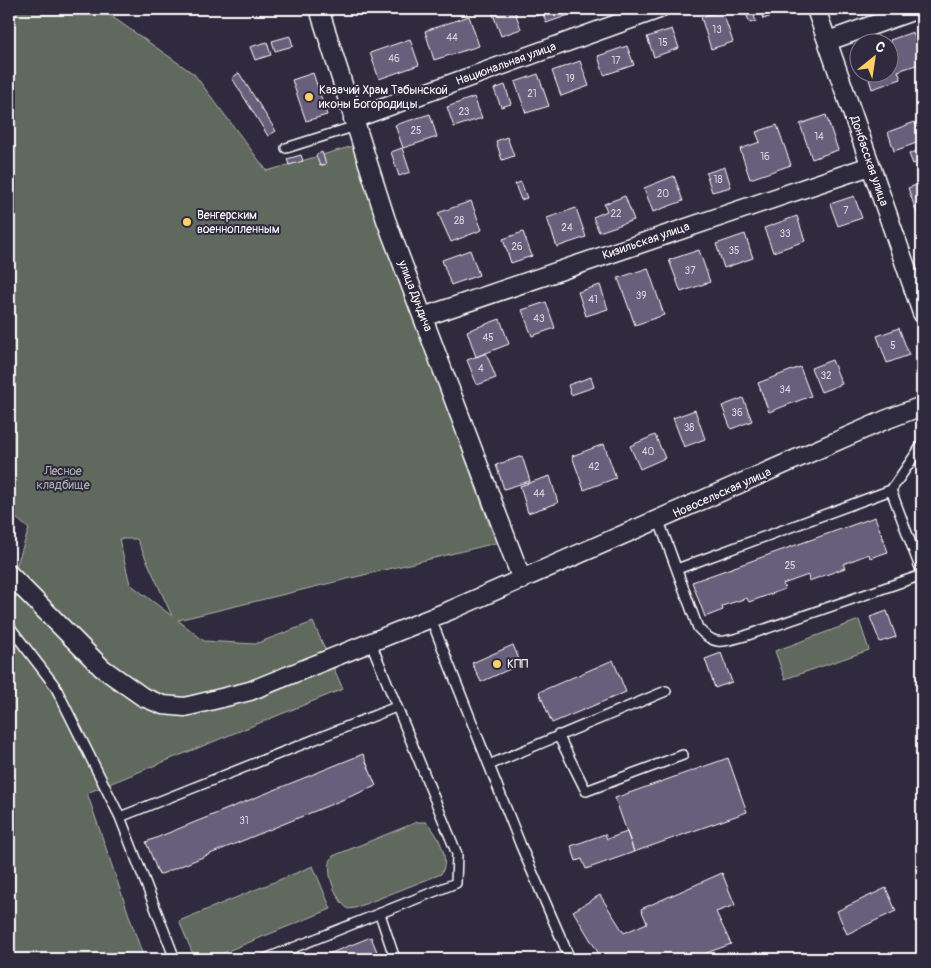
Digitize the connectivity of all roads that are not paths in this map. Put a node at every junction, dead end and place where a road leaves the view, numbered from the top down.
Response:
1 (319, 9) edge
2 (659, 9) edge
3 (816, 9) edge
4 (918, 9) edge
5 (828, 41) junction
6 (354, 122) junction
7 (286, 148) dead end
8 (870, 166) junction
9 (922, 313) edge
10 (423, 317) junction
11 (922, 406) edge
12 (922, 446) edge
13 (891, 490) junction
14 (659, 521) junction
15 (677, 570) junction
16 (922, 574) edge
17 (9, 575) edge
18 (522, 580) junction
19 (430, 619) junction
20 (9, 626) edge
21 (371, 643) junction
22 (666, 691) dead end
23 (396, 707) junction
24 (558, 735) junction
25 (683, 755) dead end
26 (489, 765) junction
27 (120, 817) junction
28 (380, 914) junction
29 (175, 959) edge
30 (265, 959) edge
31 (394, 959) edge
32 (570, 959) edge

1 - 6 street, улица Дундича
2 - 6 street, Национальная улица
3 - 5 street, Донбасская улица
4 - 5 street
5 - 8 street, Донбасская улица
6 - 7 lane
6 - 10 street, улица Дундича
8 - 9 street, Донбасская улица
8 - 10 street, Кизильская улица
10 - 18 street, улица Дундича
11 - 14 street, Новосельская улица
12 - 13 lane
13 - 15 lane
13 - 16 lane
14 - 15 lane
14 - 18 street, Новосельская улица
15 - 16 lane
17 - 21 street, Новосельская улица
18 - 19 street, Новосельская улица
19 - 21 street, Новосельская улица
19 - 26 lane
20 - 27 lane
21 - 23 lane
22 - 24 lane
23 - 27 lane
23 - 28 lane
24 - 25 lane
24 - 26 lane
26 - 32 lane
27 - 29 lane
28 - 30 lane
28 - 31 lane

